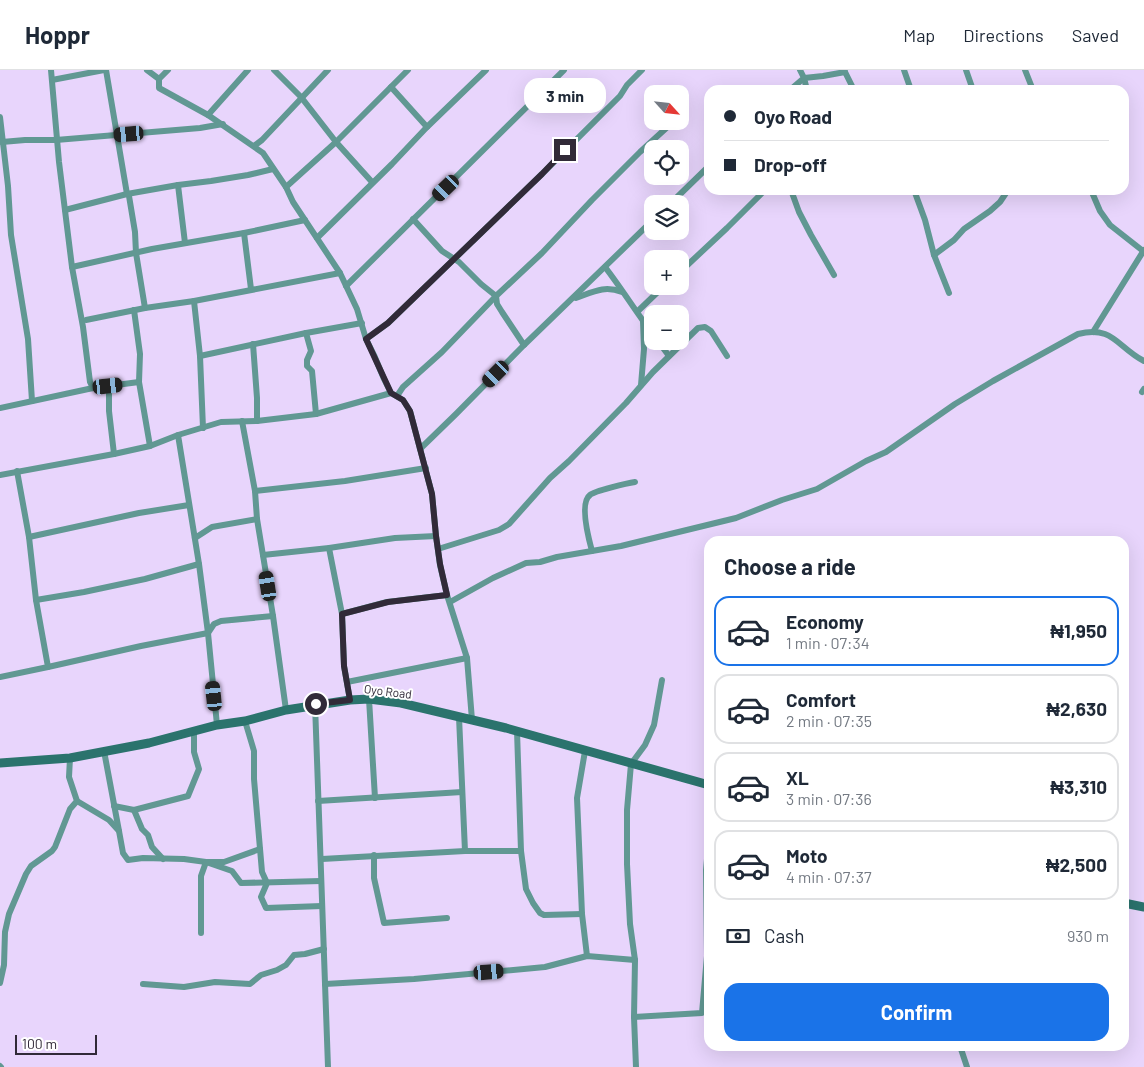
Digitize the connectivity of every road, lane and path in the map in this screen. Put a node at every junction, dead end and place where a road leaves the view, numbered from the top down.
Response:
1 (51, 70) edge
2 (105, 70) edge
3 (147, 70) edge
4 (168, 70) edge
5 (248, 70) edge
6 (274, 70) edge
7 (328, 70) edge
8 (486, 70) edge
9 (564, 70) edge
10 (642, 70) edge
11 (800, 70) edge
12 (904, 70) edge
13 (966, 70) edge
14 (1025, 70) edge
15 (404, 71) edge
16 (844, 71) edge
17 (804, 78) junction
18 (159, 79) junction
19 (52, 80) junction
20 (796, 85) edge
21 (806, 85) edge
22 (851, 85) edge
23 (909, 85) edge
24 (971, 85) edge
25 (1031, 85) edge
26 (391, 88) junction
27 (302, 98) junction
28 (208, 114) junction
29 (0, 117) edge
30 (222, 124) junction
31 (427, 127) junction
32 (664, 130) edge
33 (116, 135) junction
34 (56, 140) junction
35 (2, 142) junction
36 (336, 142) junction
37 (254, 146) junction
38 (273, 169) junction
39 (704, 171) edge
40 (372, 182) junction
41 (178, 185) junction
42 (286, 187) junction
43 (127, 194) junction
44 (679, 195) edge
45 (760, 195) edge
46 (793, 195) edge
47 (916, 195) edge
48 (1004, 195) edge
49 (1093, 195) edge
50 (65, 210) junction
51 (413, 219) junction
52 (305, 220) junction
53 (644, 229) edge
54 (244, 233) junction
55 (317, 238) junction
56 (185, 243) junction
57 (1144, 250) edge
58 (136, 253) junction
59 (934, 255) junction
60 (453, 259) junction
61 (1138, 260) junction
62 (689, 264) edge
63 (1144, 264) edge
64 (72, 267) junction
65 (605, 267) junction
66 (340, 273) junction
67 (834, 275) dead end
68 (346, 286) junction
69 (251, 289) junction
70 (622, 292) junction
71 (949, 293) dead end
72 (655, 295) edge
73 (496, 296) junction
74 (572, 299) junction
75 (194, 301) junction
76 (145, 308) junction
77 (134, 310) junction
78 (638, 311) junction
79 (84, 318) junction
80 (643, 319) joint
81 (362, 323) junction
82 (1093, 332) junction
83 (306, 333) junction
84 (366, 339) junction
85 (253, 344) junction
86 (524, 345) junction
87 (665, 350) edge
88 (200, 356) junction
89 (670, 356) junction
90 (727, 356) dead end
91 (1144, 361) edge
92 (139, 382) junction
93 (108, 386) junction
94 (642, 386) junction
95 (93, 388) junction
96 (394, 395) junction
97 (32, 401) junction
98 (0, 408) edge
99 (316, 414) junction
100 (242, 421) junction
101 (257, 421) junction
102 (203, 428) junction
103 (178, 435) junction
104 (150, 446) junction
105 (420, 449) junction
106 (114, 454) junction
107 (426, 468) junction
108 (17, 471) junction
109 (0, 475) edge
110 (635, 482) dead end
111 (255, 490) junction
112 (189, 504) junction
113 (257, 519) junction
114 (436, 536) junction
115 (29, 537) junction
116 (195, 538) junction
117 (329, 548) junction
118 (438, 549) junction
119 (592, 551) junction
120 (263, 556) junction
121 (200, 564) junction
122 (447, 595) junction
123 (36, 600) junction
124 (450, 602) junction
125 (342, 614) junction
126 (273, 616) junction
127 (208, 633) junction
128 (467, 658) junction
129 (48, 667) junction
130 (0, 677) edge
131 (662, 680) dead end
132 (347, 682) junction
133 (369, 699) junction
134 (350, 700) junction
135 (316, 704) junction
136 (286, 710) junction
137 (459, 717) junction
138 (472, 720) junction
139 (246, 721) junction
140 (217, 725) junction
141 (194, 731) junction
142 (517, 732) junction
143 (585, 751) junction
144 (104, 752) junction
145 (70, 758) junction
146 (0, 763) edge
147 (631, 764) junction
148 (704, 784) edge
149 (462, 792) junction
150 (375, 798) junction
151 (77, 801) junction
152 (318, 801) junction
153 (114, 806) junction
154 (134, 810) junction
155 (119, 831) junction
156 (260, 849) junction
157 (465, 851) junction
158 (521, 851) junction
159 (374, 855) junction
160 (163, 859) junction
161 (321, 859) junction
162 (206, 862) junction
163 (321, 882) junction
164 (267, 883) junction
165 (1129, 904) edge
166 (322, 906) junction
167 (1144, 907) edge
168 (582, 914) junction
169 (447, 918) dead end
170 (201, 933) dead end
171 (324, 949) junction
172 (587, 956) junction
173 (634, 960) junction
174 (0, 983) edge
175 (144, 984) dead end
176 (325, 984) junction
177 (704, 990) edge
178 (634, 1016) junction
179 (962, 1051) edge
180 (328, 1067) edge
181 (636, 1067) edge
182 (967, 1067) edge

1 - 19 street
2 - 19 street
2 - 33 street
3 - 18 street
4 - 18 street
5 - 28 street
6 - 27 street
7 - 27 street
8 - 31 street
9 - 51 street
10 - 60 street
11 - 17 street
12 - 23 street
13 - 24 street
14 - 25 street
15 - 26 street
16 - 17 street
16 - 22 street
17 - 20 street
17 - 21 street
18 - 28 street
19 - 34 street
26 - 31 street
26 - 36 street
27 - 36 street
27 - 37 street
28 - 30 street
29 - 35 street
30 - 33 street
30 - 37 street
31 - 40 street
32 - 73 street
33 - 34 street
33 - 43 street
34 - 35 street
34 - 50 street
35 - 97 street
36 - 40 street
36 - 42 street
37 - 38 street
38 - 41 street
38 - 42 street
39 - 44 street
40 - 55 street
41 - 43 street
41 - 56 street
42 - 52 street
43 - 50 street
43 - 58 street
45 - 62 street
46 - 67 street
47 - 59 street
48 - 59 street
49 - 57 street
50 - 64 street
51 - 60 street
51 - 68 street
52 - 54 street
52 - 55 street
53 - 65 street
54 - 56 street
54 - 69 street
55 - 66 street
56 - 58 street
57 - 61 street
58 - 64 street
58 - 76 street
59 - 71 street
60 - 73 street
60 - 84 street
61 - 63 street
61 - 82 street
64 - 79 street
65 - 70 street
65 - 74 street
66 - 68 street
66 - 69 street
68 - 81 street
69 - 75 street
70 - 74 street
70 - 78 street
72 - 78 street
73 - 86 street
73 - 96 street
74 - 86 street
75 - 76 street
75 - 88 street
76 - 77 street
77 - 79 street
77 - 92 street
78 - 80 street
79 - 95 street
80 - 94 street
81 - 83 street
81 - 84 street
82 - 91 street
82 - 119 street
83 - 85 street
83 - 99 street
84 - 96 street
85 - 88 street
85 - 101 street
86 - 105 street
87 - 89 street
88 - 102 street
89 - 90 street
89 - 94 street
92 - 93 street
92 - 104 street
93 - 95 street
93 - 106 street
94 - 118 street
95 - 97 street
96 - 99 street
96 - 105 street
97 - 98 street
99 - 101 street
100 - 101 street
100 - 102 street
100 - 111 street
102 - 103 street
103 - 104 street
103 - 112 street
104 - 106 street
105 - 107 street
106 - 108 street
107 - 111 street
107 - 114 street
108 - 109 street
108 - 115 street
110 - 119 street
111 - 113 street
112 - 115 street
112 - 116 street
113 - 116 street
113 - 120 street
114 - 117 street
114 - 118 street
115 - 123 street
116 - 121 street
117 - 120 street
117 - 125 street
118 - 122 street
119 - 124 street
120 - 126 street
121 - 123 street
121 - 127 street
122 - 124 street
122 - 125 street
123 - 129 street
124 - 128 street
125 - 132 street
126 - 127 street
126 - 136 street
127 - 129 street
127 - 140 street
128 - 132 street
128 - 138 street
129 - 130 street
131 - 147 street
132 - 134 street
133 - 134 street, Oyo Road
133 - 137 street, Oyo Road
133 - 150 street
134 - 135 street, Oyo Road
135 - 136 street, Oyo Road
135 - 152 street
136 - 139 street, Oyo Road
137 - 138 street, Oyo Road
137 - 149 street
138 - 142 street, Oyo Road
139 - 140 street, Oyo Road
139 - 156 street
140 - 141 street, Oyo Road
141 - 144 street, Oyo Road
141 - 154 street
142 - 143 street, Oyo Road
142 - 158 street
143 - 147 street, Oyo Road
143 - 168 street
144 - 145 street, Oyo Road
144 - 153 street
145 - 146 street, Oyo Road
145 - 151 street
147 - 148 street, Oyo Road
147 - 173 street
149 - 150 street
149 - 157 street
150 - 152 street
151 - 155 street
151 - 174 street
152 - 161 street
153 - 154 street
153 - 155 street
154 - 160 street
155 - 160 street
156 - 162 street
156 - 164 street
157 - 158 street
157 - 159 street
158 - 168 street
159 - 161 street
159 - 169 street
160 - 162 street
161 - 163 street
162 - 164 street
162 - 170 street
163 - 164 street
163 - 166 street
164 - 166 street
165 - 167 street
166 - 171 street
168 - 172 street
171 - 175 street
171 - 176 street
172 - 173 street
172 - 176 street
173 - 178 street
176 - 180 street
177 - 178 street
178 - 181 street
179 - 182 street

